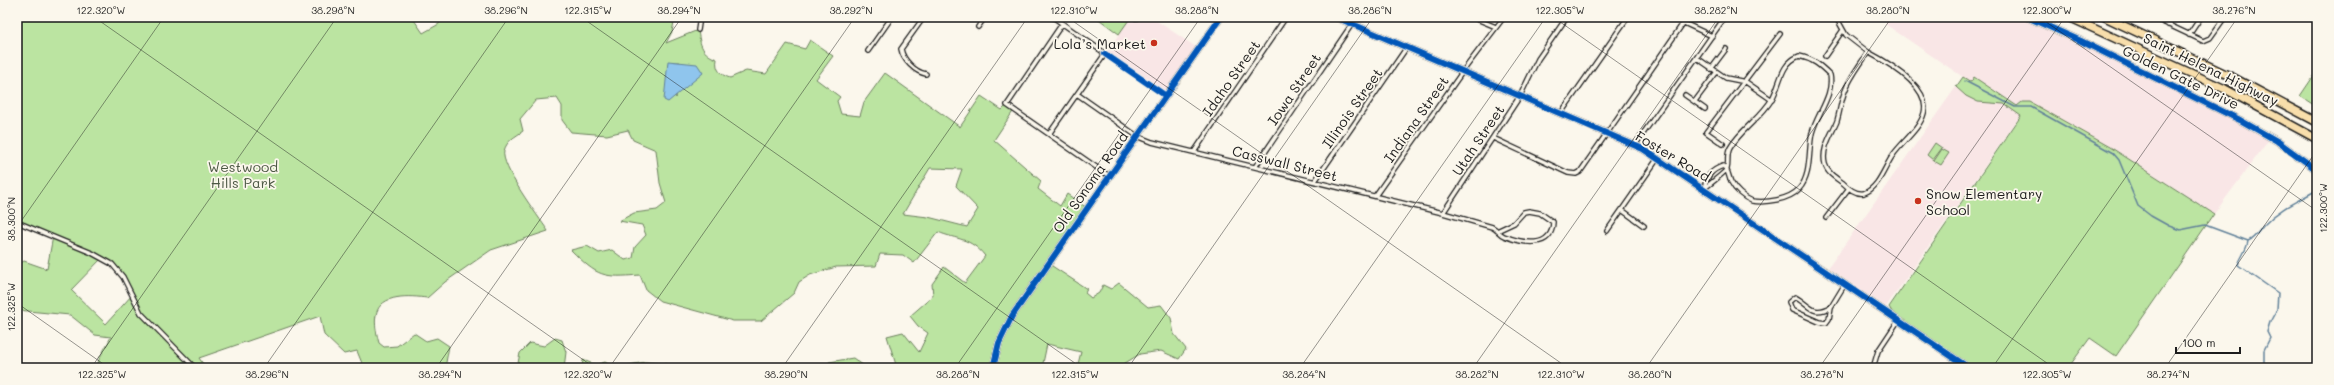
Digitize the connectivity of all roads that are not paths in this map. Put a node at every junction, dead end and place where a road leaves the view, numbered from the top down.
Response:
1 (700, 17) edge
2 (892, 17) edge
3 (924, 17) edge
4 (985, 17) edge
5 (1053, 17) edge
6 (1221, 17) edge
7 (1286, 17) edge
8 (1336, 17) edge
9 (1472, 17) edge
10 (1504, 17) edge
11 (1567, 17) edge
12 (1628, 17) edge
13 (1671, 17) edge
14 (1726, 17) edge
15 (1836, 17) edge
16 (2027, 17) edge
17 (2064, 17) edge
18 (2069, 17) edge
19 (2105, 17) edge
20 (2112, 17) edge
21 (2152, 17) edge
22 (2173, 17) edge
23 (2201, 17) edge
24 (2225, 17) edge
25 (1684, 22) junction
26 (1062, 24) junction
27 (1352, 24) junction
28 (2168, 25) junction
29 (978, 27) dead end
30 (1496, 27) junction
31 (698, 30) dead end
32 (1843, 30) junction
33 (2137, 31) junction
34 (1780, 34) dead end
35 (2189, 34) junction
36 (1712, 36) junction
37 (2121, 40) junction
38 (1407, 47) junction
39 (1726, 49) dead end
40 (868, 51) dead end
41 (1868, 52) junction
42 (1105, 54) junction
43 (1824, 56) dead end
44 (1697, 58) junction
45 (1711, 69) junction
46 (1463, 71) junction
47 (1716, 72) junction
48 (926, 74) dead end
49 (1746, 82) junction
50 (1077, 94) junction
51 (1685, 95) dead end
52 (1166, 96) junction
53 (1520, 96) junction
54 (1772, 100) junction
55 (1695, 101) junction
56 (1705, 109) dead end
57 (1561, 113) junction
58 (2317, 122) edge
59 (1607, 132) junction
60 (1049, 134) junction
61 (1137, 136) junction
62 (1492, 138) junction
63 (2317, 139) edge
64 (1723, 144) dead end
65 (1635, 145) junction
66 (1194, 152) junction
67 (1658, 158) junction
68 (1255, 167) junction
69 (1727, 169) junction
70 (2317, 170) edge
71 (1109, 176) junction
72 (1315, 181) junction
73 (1704, 188) junction
74 (1849, 188) junction
75 (1375, 196) junction
76 (1622, 210) junction
77 (1443, 213) junction
78 (1826, 218) dead end
79 (17, 222) edge
80 (1644, 226) dead end
81 (1499, 230) junction
82 (1607, 231) dead end
83 (1846, 284) junction
84 (1831, 307) junction
85 (1898, 321) junction
86 (195, 368) edge
87 (993, 368) edge
88 (1873, 368) edge
89 (1969, 368) edge

1 - 31 street
2 - 40 street
3 - 48 street
4 - 29 street
5 - 26 street
6 - 52 street, Old Sonoma Road
7 - 66 street, Idaho Street
8 - 27 street, Foster Road
9 - 30 street
10 - 30 street, Indiana Street
11 - 53 street, Utah Street
12 - 57 street
13 - 25 street
14 - 36 street
15 - 32 street
16 - 70 street, Golden Gate Drive
17 - 37 highway
18 - 37 highway, Saint Helena Highway
19 - 33 highway, Saint Helena Highway
20 - 33 highway
21 - 28 street
22 - 28 street
23 - 35 street
24 - 35 street
25 - 36 street
25 - 59 street
26 - 42 street
26 - 60 street
27 - 38 street, Foster Road
27 - 68 street, Iowa Street
28 - 35 street
30 - 46 street, Indiana Street
32 - 41 street
32 - 43 street
33 - 58 highway, Saint Helena Highway
34 - 49 street
36 - 44 street
37 - 63 highway, Saint Helena Highway
38 - 46 street, Foster Road
38 - 72 street, Illinois Street
39 - 45 street
41 - 74 street
41 - 74 street
42 - 50 street
42 - 52 street
44 - 45 street
44 - 65 street
45 - 47 street
46 - 53 street, Foster Road
46 - 75 street, Indiana Street
47 - 49 street
47 - 55 street
49 - 54 street
49 - 64 street
50 - 60 street
50 - 61 street, Casswall Street
51 - 55 street
52 - 61 street, Old Sonoma Road
53 - 57 street, Foster Road
53 - 62 street, Utah Street
54 - 69 street
54 - 69 street
55 - 56 street
57 - 59 street, Foster Road
59 - 62 street
59 - 65 street, Foster Road
60 - 71 street
61 - 66 street, Casswall Street
61 - 71 street, Old Sonoma Road
62 - 77 street, Utah Street
65 - 67 street, Foster Road
66 - 68 street, Casswall Street
67 - 73 street, Foster Road
67 - 76 street
68 - 72 street, Casswall Street
69 - 73 street
69 - 73 street
71 - 87 street, Old Sonoma Road
72 - 75 street, Casswall Street
73 - 83 street, Foster Road
74 - 78 street
75 - 77 street, Casswall Street
76 - 80 street
76 - 82 street
77 - 81 street, Casswall Street
79 - 86 street
81 - 81 street, Casswall Street
83 - 84 street
83 - 85 street, Foster Road
84 - 84 street
85 - 88 street
85 - 89 street, Foster Road

